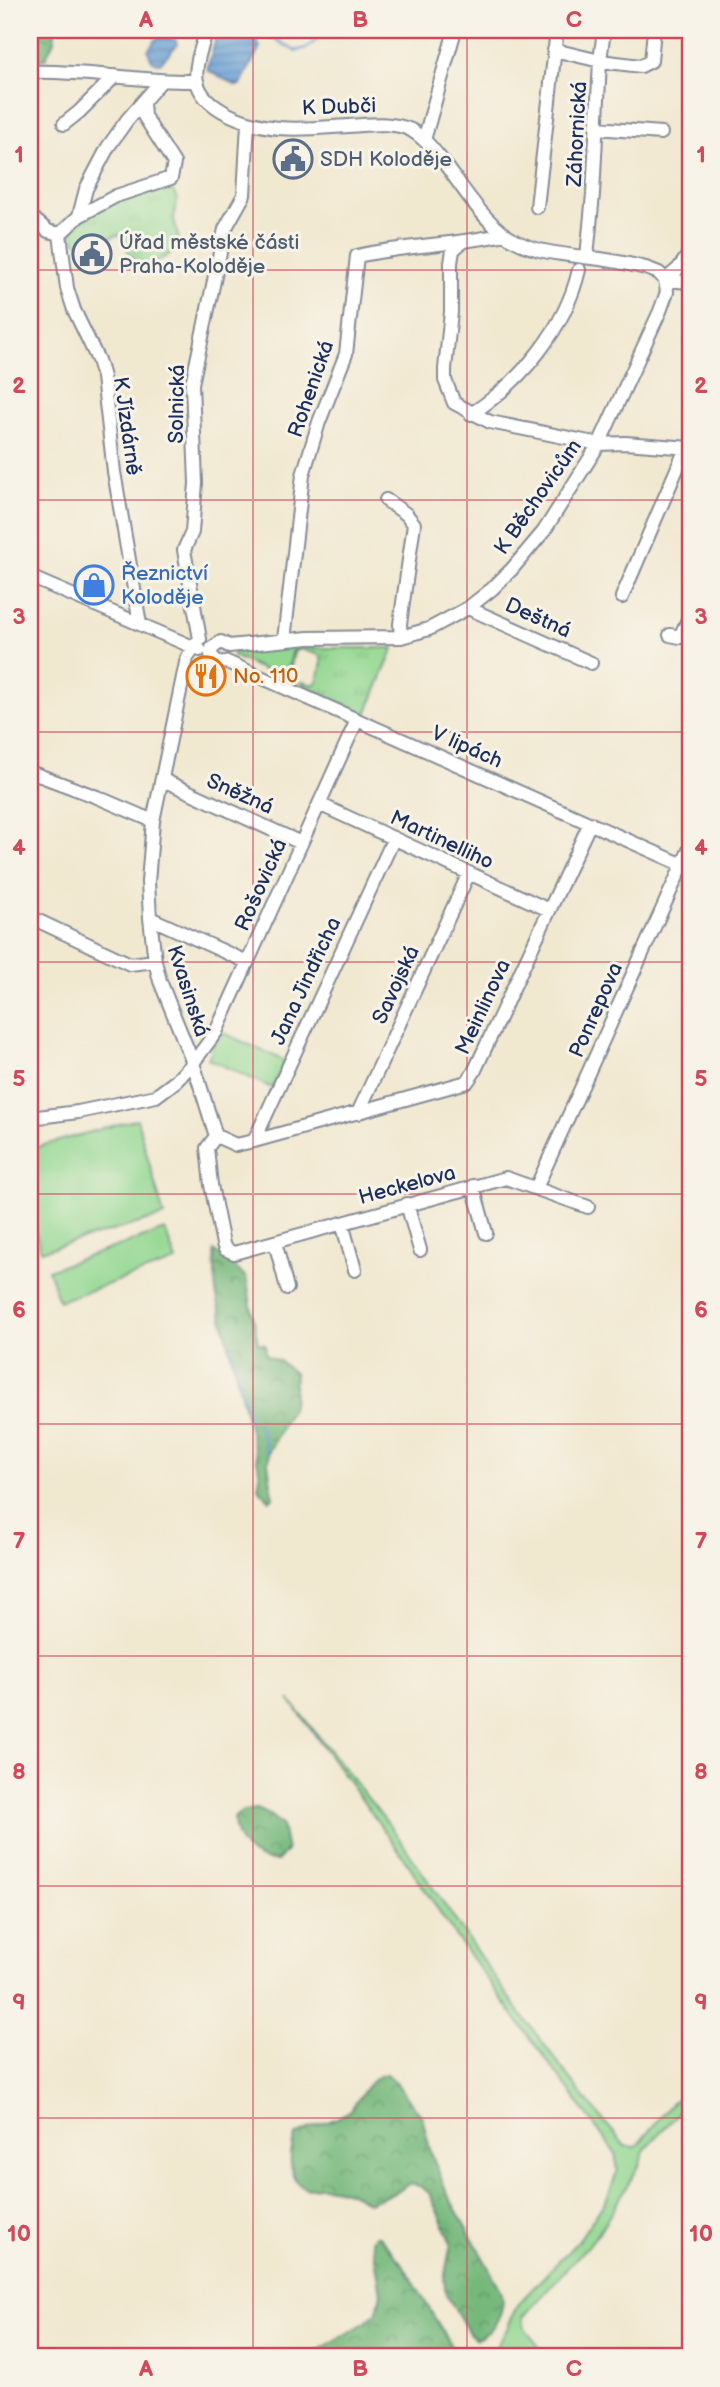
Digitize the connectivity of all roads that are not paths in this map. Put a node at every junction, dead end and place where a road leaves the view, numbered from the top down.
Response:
1 (206, 30) edge
2 (455, 30) edge
3 (557, 30) edge
4 (604, 30) edge
5 (654, 30) edge
6 (554, 50) junction
7 (600, 61) junction
8 (30, 72) edge
9 (115, 76) junction
10 (195, 81) junction
11 (161, 82) junction
12 (143, 103) junction
13 (248, 123) junction
14 (64, 124) dead end
15 (597, 128) junction
16 (661, 133) dead end
17 (424, 140) junction
18 (537, 206) dead end
19 (30, 216) edge
20 (79, 216) junction
21 (60, 234) junction
22 (505, 234) junction
23 (463, 241) junction
24 (690, 253) edge
25 (587, 257) junction
26 (579, 270) dead end
27 (666, 280) junction
28 (690, 282) edge
29 (471, 414) junction
30 (599, 444) junction
31 (688, 448) edge
32 (386, 500) dead end
33 (30, 577) edge
34 (622, 597) dead end
35 (468, 608) junction
36 (690, 615) edge
37 (140, 624) junction
38 (670, 635) dead end
39 (401, 637) junction
40 (284, 640) junction
41 (229, 646) junction
42 (204, 650) junction
43 (227, 662) junction
44 (592, 663) dead end
45 (357, 720) junction
46 (30, 772) edge
47 (163, 780) junction
48 (319, 804) junction
49 (153, 821) junction
50 (590, 823) junction
51 (394, 838) junction
52 (301, 843) junction
53 (690, 848) edge
54 (686, 866) edge
55 (469, 873) junction
56 (549, 910) junction
57 (30, 917) edge
58 (150, 918) junction
59 (155, 961) junction
60 (247, 962) junction
61 (193, 1063) junction
62 (358, 1113) junction
63 (30, 1118) edge
64 (216, 1136) junction
65 (254, 1141) junction
66 (473, 1186) junction
67 (536, 1188) junction
68 (407, 1205) junction
69 (589, 1207) dead end
70 (342, 1223) junction
71 (486, 1233) dead end
72 (275, 1242) junction
73 (420, 1250) dead end
74 (234, 1253) joint
75 (355, 1270) dead end
76 (287, 1289) dead end

1 - 10 street
2 - 17 street
3 - 6 street, Záhornická
4 - 7 street
5 - 7 street
6 - 7 street, Záhornická
6 - 18 street, Záhornická
7 - 15 street, Záhornická
8 - 9 street
9 - 11 street
9 - 14 street
10 - 11 street
10 - 13 street, K Dubči
11 - 12 street
12 - 20 street
12 - 20 street
13 - 17 street, K Dubči
13 - 42 street, Solnická
15 - 16 street
15 - 25 street, Záhornická
17 - 22 street, K Dubči
19 - 21 street
20 - 21 street
21 - 37 street, K Jízdárně
22 - 23 street, Rohenická
22 - 25 street, K Dubči
23 - 29 street
23 - 40 street, Rohenická
24 - 27 street, K Běchovicům
25 - 27 street, K Dubči
26 - 29 street
27 - 28 street, K Dubči
27 - 30 street, K Běchovicům
29 - 30 street
30 - 31 street
30 - 35 street, K Běchovicům
31 - 34 street
32 - 39 street
33 - 37 street
35 - 39 street, K Běchovicům
35 - 44 street, Deštná
36 - 38 street
37 - 42 street
39 - 40 street, K Běchovicům
40 - 41 street, K Běchovicům
41 - 42 street, K Běchovicům
41 - 43 street
42 - 43 street, V lipách
42 - 47 street, Kvasinská
43 - 45 street, V lipách
45 - 48 street, Rošovická
45 - 50 street, V lipách
46 - 49 street
47 - 49 street, Kvasinská
47 - 52 street, Sněžná
48 - 51 street, Martinelliho
48 - 52 street, Rošovická
49 - 58 street, Kvasinská
50 - 54 street, V lipách
50 - 56 street, Meinlinova
51 - 55 street, Martinelliho
51 - 65 street, Jana Jindřicha
52 - 60 street, Rošovická
53 - 54 street, Ponrepova
54 - 67 street, Ponrepova
55 - 56 street, Martinelliho
55 - 62 street, Savojská
56 - 62 street, Meinlinova
57 - 59 street
58 - 59 street, Kvasinská
58 - 60 street
59 - 61 street, Kvasinská
60 - 61 street, Rošovická
61 - 63 street, Rošovická
61 - 64 street, Kvasinská
62 - 65 street, Meinlinova
64 - 65 street, Meinlinova
64 - 74 street, Kvasinská
66 - 67 street, Heckelova
66 - 68 street, Heckelova
66 - 71 street
67 - 69 street, Heckelova
68 - 70 street, Heckelova
68 - 73 street
70 - 72 street, Heckelova
70 - 75 street
72 - 74 street, Heckelova
72 - 76 street

